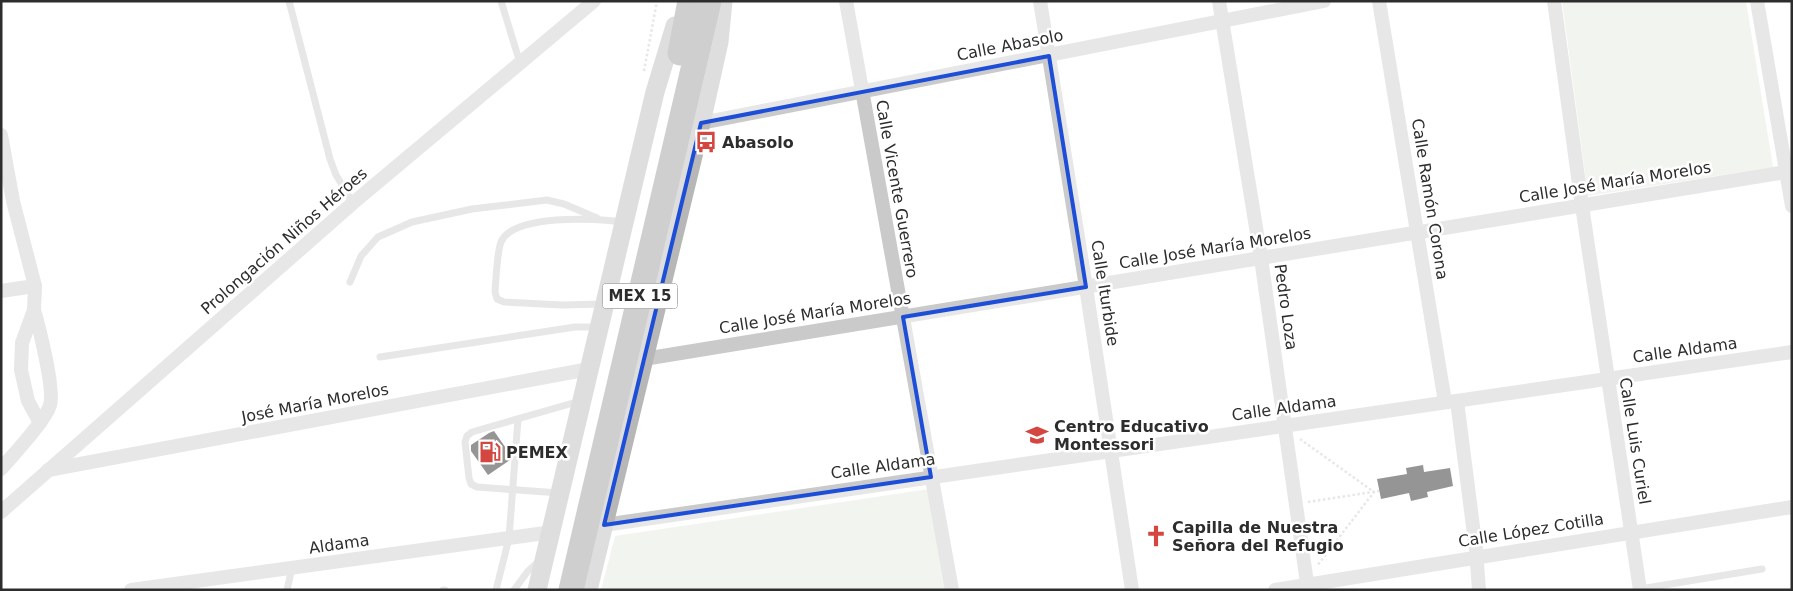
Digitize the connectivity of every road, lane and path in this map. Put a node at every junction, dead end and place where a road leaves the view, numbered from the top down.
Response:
1 (289, 1) edge
2 (501, 1) edge
3 (594, 1) edge
4 (682, 1) edge
5 (690, 1) edge
6 (709, 1) edge
7 (723, 1) edge
8 (846, 1) edge
9 (1040, 1) edge
10 (1220, 1) edge
11 (1324, 1) edge
12 (1379, 1) edge
13 (1554, 1) edge
14 (1757, 1) edge
15 (1223, 21) junction
16 (1049, 56) junction
17 (520, 63) junction
18 (862, 92) junction
19 (701, 122) junction
20 (1, 135) edge
21 (1789, 172) edge
22 (7, 203) edge
23 (353, 203) junction
24 (1582, 206) junction
25 (1792, 206) edge
26 (600, 220) junction
27 (625, 222) junction
28 (1418, 232) junction
29 (1262, 258) junction
30 (350, 282) dead end
31 (35, 286) junction
32 (1086, 286) junction
33 (1, 290) edge
34 (605, 304) junction
35 (34, 310) junction
36 (903, 317) junction
37 (599, 327) junction
38 (1792, 352) edge
39 (380, 357) dead end
40 (644, 359) junction
41 (589, 369) junction
42 (1608, 379) junction
43 (583, 400) junction
44 (1451, 402) junction
45 (518, 419) junction
46 (40, 422) junction
47 (1286, 428) junction
48 (1111, 451) junction
49 (1, 469) edge
50 (48, 471) junction
51 (932, 477) junction
52 (513, 489) junction
53 (1379, 490) dead end
54 (1374, 492) junction
55 (561, 493) junction
56 (1296, 504) junction
57 (1792, 507) edge
58 (1, 512) edge
59 (604, 524) junction
60 (552, 532) junction
61 (1631, 532) junction
62 (509, 538) junction
63 (1476, 554) junction
64 (544, 556) junction
65 (292, 568) junction
66 (1762, 569) dead end
67 (1308, 585) edge
68 (131, 590) edge
69 (288, 590) edge
70 (496, 590) edge
71 (514, 590) edge
72 (537, 590) edge
73 (555, 590) edge
74 (571, 590) edge
75 (588, 590) edge
76 (952, 590) edge
77 (1132, 590) edge
78 (1275, 590) edge
79 (1479, 590) edge
80 (1640, 590) edge

1 - 23 lane
2 - 17 lane
3 - 17 street, Prolongación Niños Héroes
4 - 27 street
5 - 73 highway, MEX 15
6 - 74 highway, MEX 15
7 - 19 street
8 - 18 street, Calle Vicente Guerrero
9 - 16 street, Calle Iturbide
10 - 15 street, Pedro Loza
11 - 15 street, Calle Abasolo
12 - 28 street, Calle Ramón Corona
13 - 24 street, Calle Luis Curiel
14 - 21 street
15 - 16 street, Calle Abasolo
15 - 29 street, Pedro Loza
16 - 18 street, Calle Abasolo
16 - 32 street, Calle Iturbide
17 - 23 street, Prolongación Niños Héroes
18 - 19 street, Calle Abasolo
18 - 36 street, Calle Vicente Guerrero
19 - 40 street
20 - 22 street
21 - 24 street, Calle José María Morelos
21 - 25 street
22 - 31 street
23 - 50 street, Prolongación Niños Héroes
24 - 28 street, Calle José María Morelos
24 - 42 street, Calle Luis Curiel
26 - 27 lane
26 - 30 lane
26 - 34 lane
27 - 34 street
28 - 29 street, Calle José María Morelos
28 - 44 street, Calle Ramón Corona
29 - 32 street, Calle José María Morelos
29 - 47 street, Pedro Loza
31 - 33 street
31 - 35 street
32 - 36 street, Calle José María Morelos
32 - 48 street, Calle Iturbide
34 - 37 street
35 - 46 street
35 - 46 street
36 - 40 street, Calle José María Morelos
36 - 51 street, Calle Vicente Guerrero
37 - 39 lane
37 - 41 street
38 - 42 street, Calle Aldama
40 - 59 street
41 - 43 street
41 - 50 street, José María Morelos
42 - 44 street, Calle Aldama
42 - 61 street, Calle Luis Curiel
43 - 45 lane
43 - 55 street
44 - 47 street, Calle Aldama
44 - 63 street, Calle Ramón Corona
45 - 52 lane
45 - 52 lane
46 - 49 street
47 - 48 street, Calle Aldama
47 - 54 path
47 - 56 street, Pedro Loza
48 - 51 street, Calle Aldama
48 - 77 street, Calle Iturbide
50 - 58 street, Prolongación Niños Héroes
51 - 59 street, Calle Aldama
51 - 76 street, Calle Vicente Guerrero
52 - 55 lane
52 - 62 lane
53 - 54 path
54 - 56 path
54 - 67 path
55 - 60 street
56 - 67 street, Pedro Loza
57 - 61 street, Calle López Cotilla
59 - 75 street
60 - 62 street, Aldama
60 - 64 street
61 - 63 street, Calle López Cotilla
61 - 80 street, Calle Luis Curiel
62 - 65 street, Aldama
62 - 70 lane
63 - 67 street, Calle López Cotilla
63 - 79 street, Calle Ramón Corona
64 - 71 lane
64 - 72 street
65 - 68 street, Aldama
65 - 69 lane
66 - 80 lane
67 - 78 street, Calle López Cotilla

